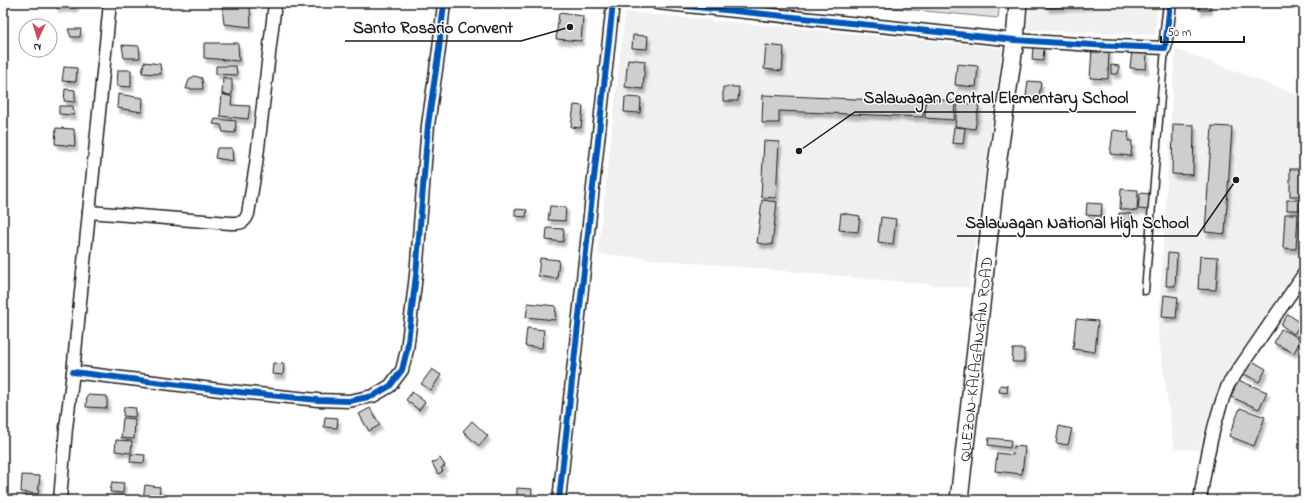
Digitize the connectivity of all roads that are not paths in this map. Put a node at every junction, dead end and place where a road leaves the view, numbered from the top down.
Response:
1 (110, 3) edge
2 (275, 3) edge
3 (444, 3) edge
4 (613, 3) edge
5 (657, 3) edge
6 (1018, 3) edge
7 (1170, 3) edge
8 (1015, 40) junction
9 (1165, 48) junction
10 (89, 212) junction
11 (1304, 274) edge
12 (1145, 291) dead end
13 (73, 372) junction
14 (60, 500) edge
15 (559, 500) edge
16 (958, 500) edge
17 (1200, 500) edge

1 - 10 street
2 - 10 street
3 - 13 street
4 - 15 street
5 - 8 street
6 - 8 main road, QUEZON-KALAGANGAN ROAD
7 - 9 street
8 - 9 street
8 - 16 main road, QUEZON-KALAGANGAN ROAD
9 - 12 lane
10 - 13 street
11 - 17 street
13 - 14 street

